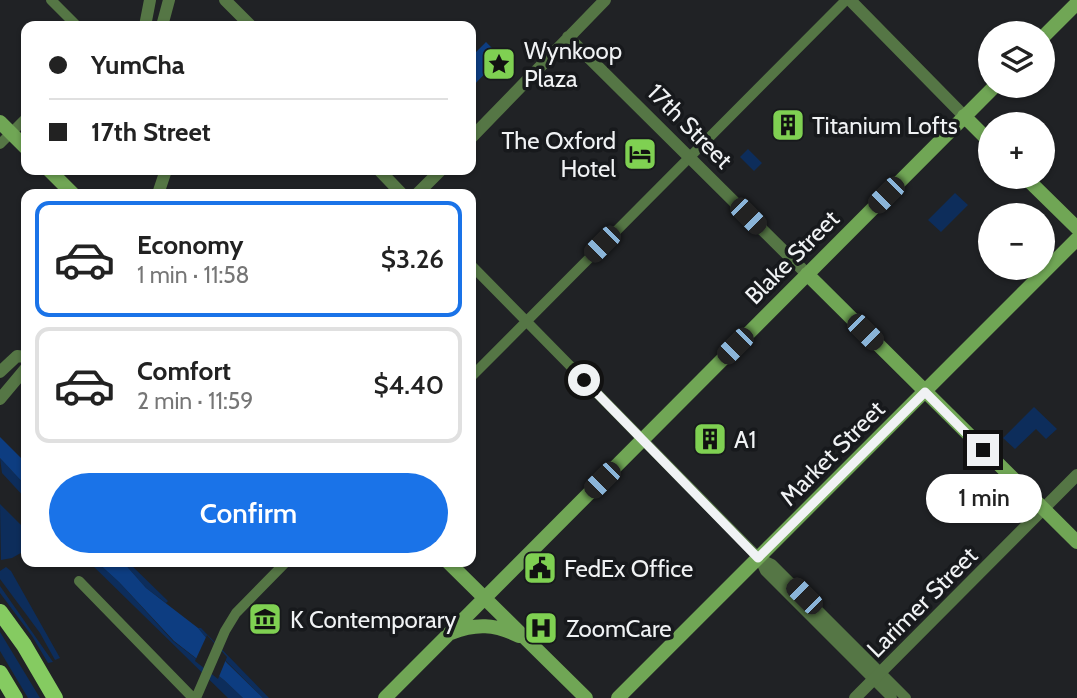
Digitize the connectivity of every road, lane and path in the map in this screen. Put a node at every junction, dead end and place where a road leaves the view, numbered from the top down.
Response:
1 (51, 0) edge
2 (169, 0) edge
3 (225, 0) edge
4 (605, 0) edge
5 (848, 0) edge
6 (1077, 3) edge
7 (149, 4) edge
8 (72, 21) edge
9 (140, 21) edge
10 (163, 21) edge
11 (246, 21) edge
12 (1055, 25) edge
13 (568, 37) junction
14 (983, 98) edge
15 (964, 116) junction
16 (0, 122) edge
17 (21, 123) edge
18 (978, 130) edge
19 (11, 133) junction
20 (476, 133) edge
21 (21, 143) edge
22 (0, 144) edge
23 (689, 157) junction
24 (54, 175) edge
25 (384, 175) edge
26 (435, 175) edge
27 (68, 189) edge
28 (397, 189) edge
29 (422, 189) edge
30 (1037, 189) edge
31 (1077, 228) edge
32 (1077, 239) edge
33 (476, 270) edge
34 (807, 274) junction
35 (526, 321) junction
36 (21, 356) edge
37 (0, 372) edge
38 (476, 372) edge
39 (21, 374) edge
40 (925, 392) junction
41 (0, 400) edge
42 (642, 439) junction
43 (1077, 475) edge
44 (1043, 509) junction
45 (1077, 542) edge
46 (758, 558) junction
47 (280, 567) edge
48 (453, 567) edge
49 (79, 581) dead end
50 (484, 598) junction
51 (0, 612) edge
52 (448, 634) junction
53 (533, 643) junction
54 (0, 673) edge
55 (877, 676) junction
56 (15, 698) edge
57 (55, 698) edge
58 (195, 698) edge
59 (385, 698) edge
60 (586, 698) edge
61 (618, 698) edge
62 (855, 698) edge
63 (892, 698) edge
64 (906, 698) edge

1 - 8 street
2 - 10 street
3 - 11 street
4 - 13 street
5 - 15 street
5 - 23 street
6 - 12 main road
7 - 9 street
13 - 20 street
13 - 23 street, 17th Street
14 - 15 main road, Blake Street
15 - 18 main road
15 - 34 main road, Blake Street
16 - 19 main road
17 - 19 street
19 - 21 main road
19 - 22 street
23 - 34 street, 17th Street
23 - 35 street
24 - 27 main road
25 - 28 street
26 - 29 street
30 - 31 main road
32 - 40 main road, Market Street
33 - 35 street
34 - 40 main road, 17th Street
34 - 42 main road, Blake Street
35 - 38 street
35 - 42 street
36 - 37 street
39 - 41 street
40 - 44 main road, 17th Street
40 - 46 main road, Market Street
42 - 46 street
42 - 50 main road, Blake Street
43 - 44 street, Larimer Street
44 - 45 main road, 17th Street
44 - 55 street, Larimer Street
46 - 55 street
46 - 61 main road, Market Street
47 - 58 street
48 - 50 main road
49 - 58 street
50 - 52 main road, Blake Street
50 - 53 main road
51 - 57 main road
52 - 53 main road
52 - 59 main road, Blake Street
53 - 60 main road
54 - 56 main road
55 - 62 street, Larimer Street
55 - 63 street
55 - 64 street

